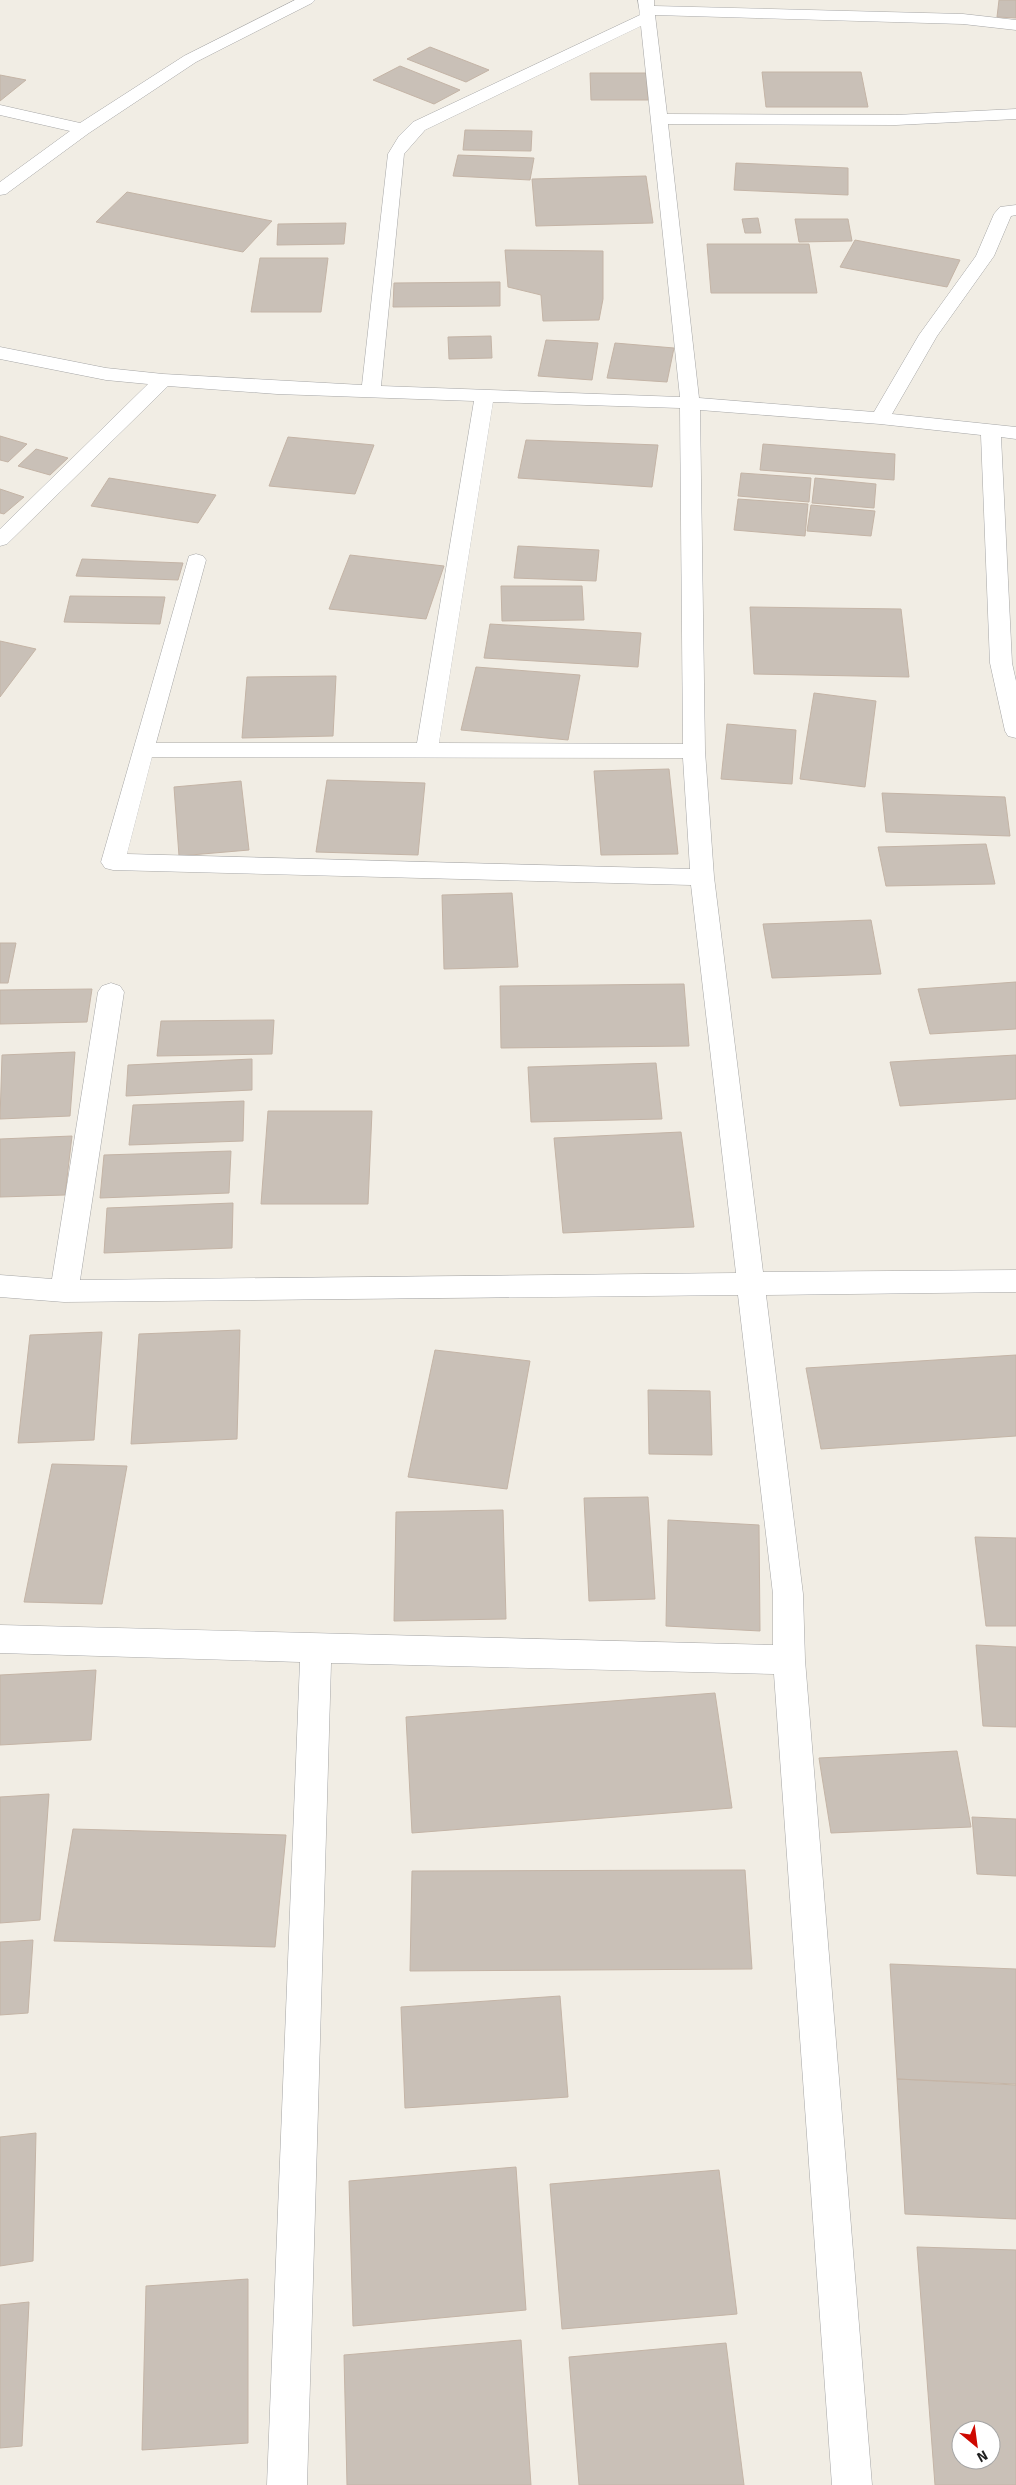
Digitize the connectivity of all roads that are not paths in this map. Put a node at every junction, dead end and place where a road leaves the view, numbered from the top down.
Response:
1 (307, 0) edge
2 (647, 9) edge
3 (1016, 25) edge
4 (0, 110) edge
5 (1016, 114) edge
6 (659, 119) junction
7 (83, 129) junction
8 (0, 190) edge
9 (1016, 210) edge
10 (0, 353) edge
11 (163, 380) junction
12 (370, 392) junction
13 (484, 396) junction
14 (690, 403) junction
15 (880, 418) junction
16 (991, 430) junction
17 (1016, 434) edge
18 (0, 540) edge
19 (196, 560) dead end
20 (1016, 731) edge
21 (427, 749) junction
22 (143, 750) junction
23 (694, 751) junction
24 (702, 877) junction
25 (111, 992) dead end
26 (1016, 1281) edge
27 (750, 1284) junction
28 (0, 1286) edge
29 (64, 1290) junction
30 (0, 1640) edge
31 (316, 1648) junction
32 (789, 1660) junction
33 (287, 2485) edge
34 (852, 2485) edge

1 - 7 street
2 - 3 street
2 - 6 street
2 - 12 street
4 - 7 street
5 - 6 street
6 - 14 street
7 - 8 street
9 - 15 street
10 - 11 street
11 - 12 street
11 - 18 street
12 - 13 street
13 - 14 street
13 - 21 street
14 - 15 street
14 - 23 street
15 - 16 street
16 - 17 street
16 - 20 street
19 - 22 street
21 - 22 street
21 - 23 street
22 - 24 street
23 - 24 street
24 - 27 street
25 - 29 street
26 - 27 street
27 - 29 street
27 - 32 street
28 - 29 street
30 - 31 street
31 - 32 street
31 - 33 street
32 - 34 street

